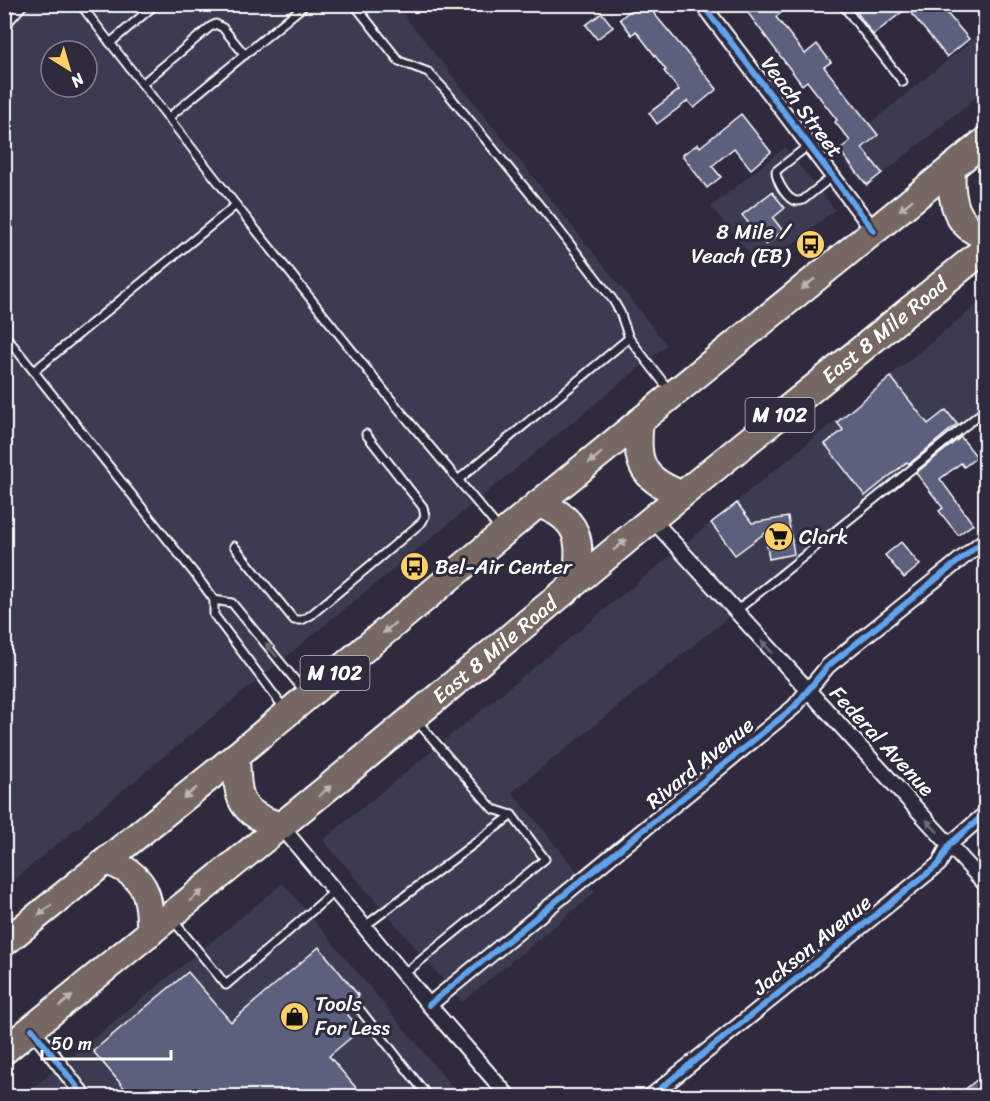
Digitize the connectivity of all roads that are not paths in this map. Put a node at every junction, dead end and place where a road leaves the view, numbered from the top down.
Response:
1 (24, 4) edge
2 (80, 4) edge
3 (156, 4) edge
4 (306, 4) edge
5 (354, 4) edge
6 (702, 4) edge
7 (842, 4) edge
8 (981, 4) edge
9 (986, 10) edge
10 (4, 27) edge
11 (110, 43) junction
12 (245, 55) junction
13 (903, 82) dead end
14 (142, 84) junction
15 (168, 118) junction
16 (986, 140) edge
17 (809, 145) junction
18 (952, 168) junction
19 (833, 176) junction
20 (236, 205) junction
21 (874, 231) junction
22 (986, 236) edge
23 (986, 248) edge
24 (4, 334) edge
25 (629, 338) junction
26 (34, 371) junction
27 (673, 394) junction
28 (986, 409) edge
29 (640, 421) junction
30 (366, 434) dead end
31 (458, 480) junction
32 (681, 494) junction
33 (538, 504) junction
34 (652, 519) junction
35 (503, 533) junction
36 (986, 540) edge
37 (234, 546) dead end
38 (574, 582) junction
39 (214, 600) junction
40 (736, 611) junction
41 (807, 690) junction
42 (308, 696) junction
43 (287, 713) junction
44 (414, 717) junction
45 (236, 756) junction
46 (986, 813) edge
47 (512, 815) junction
48 (281, 826) junction
49 (949, 845) junction
50 (107, 861) junction
51 (986, 885) edge
52 (335, 891) junction
53 (170, 917) junction
54 (365, 926) junction
55 (150, 933) junction
56 (4, 943) edge
57 (404, 974) junction
58 (429, 1005) junction
59 (361, 1011) dead end
60 (32, 1029) junction
61 (4, 1051) edge
62 (84, 1096) edge
63 (427, 1096) edge
64 (508, 1096) edge
65 (651, 1096) edge

1 - 10 lane
2 - 11 lane
3 - 11 lane
4 - 12 lane
5 - 25 lane
6 - 17 street, Veach Street
7 - 13 lane
8 - 9 street
11 - 14 lane
12 - 14 lane
12 - 15 lane
14 - 15 lane
15 - 20 lane
16 - 18 highway, M 102
17 - 19 street, Veach Street
17 - 19 lane
18 -> 21 highway, M 102
18 - 22 highway
19 - 21 street, Veach Street
20 - 26 lane
20 - 31 lane
21 -> 27 highway, M 102
23 - 32 highway, East 8 Mile Road / M 102
24 - 26 lane
25 - 27 lane
25 - 31 lane
26 - 39 lane
27 - 29 highway, M 102
28 - 40 lane
29 - 32 highway
29 -> 33 highway, M 102
30 - 37 lane
31 - 35 lane
32 - 34 highway, East 8 Mile Road / M 102
33 - 35 highway, M 102
33 - 38 highway
38 -> 34 highway, East 8 Mile Road / M 102
34 - 40 street, Federal Avenue
35 -> 42 highway, M 102
36 - 41 street, Rivard Avenue
38 - 44 highway, East 8 Mile Road / M 102
42 -> 39 lane
39 - 43 lane
41 -> 40 street, Federal Avenue
49 -> 41 street, Federal Avenue
41 - 58 street, Rivard Avenue
42 - 43 highway, M 102
43 - 45 highway, M 102
44 - 47 lane
48 -> 44 highway, East 8 Mile Road / M 102
45 - 48 highway
45 -> 50 highway, M 102
46 - 49 street, Jackson Avenue
47 - 54 lane
47 - 57 lane
48 - 52 street
53 -> 48 highway, East 8 Mile Road / M 102
49 - 51 street, Federal Avenue
49 - 65 street, Jackson Avenue
50 - 55 highway
50 -> 56 highway, M 102
52 - 53 lane
52 - 54 street
53 - 55 highway, East 8 Mile Road / M 102
54 - 57 street
60 -> 55 highway, East 8 Mile Road / M 102
57 - 58 street
58 - 64 street
59 - 63 lane
60 - 61 highway, East 8 Mile Road / M 102
60 - 62 street

